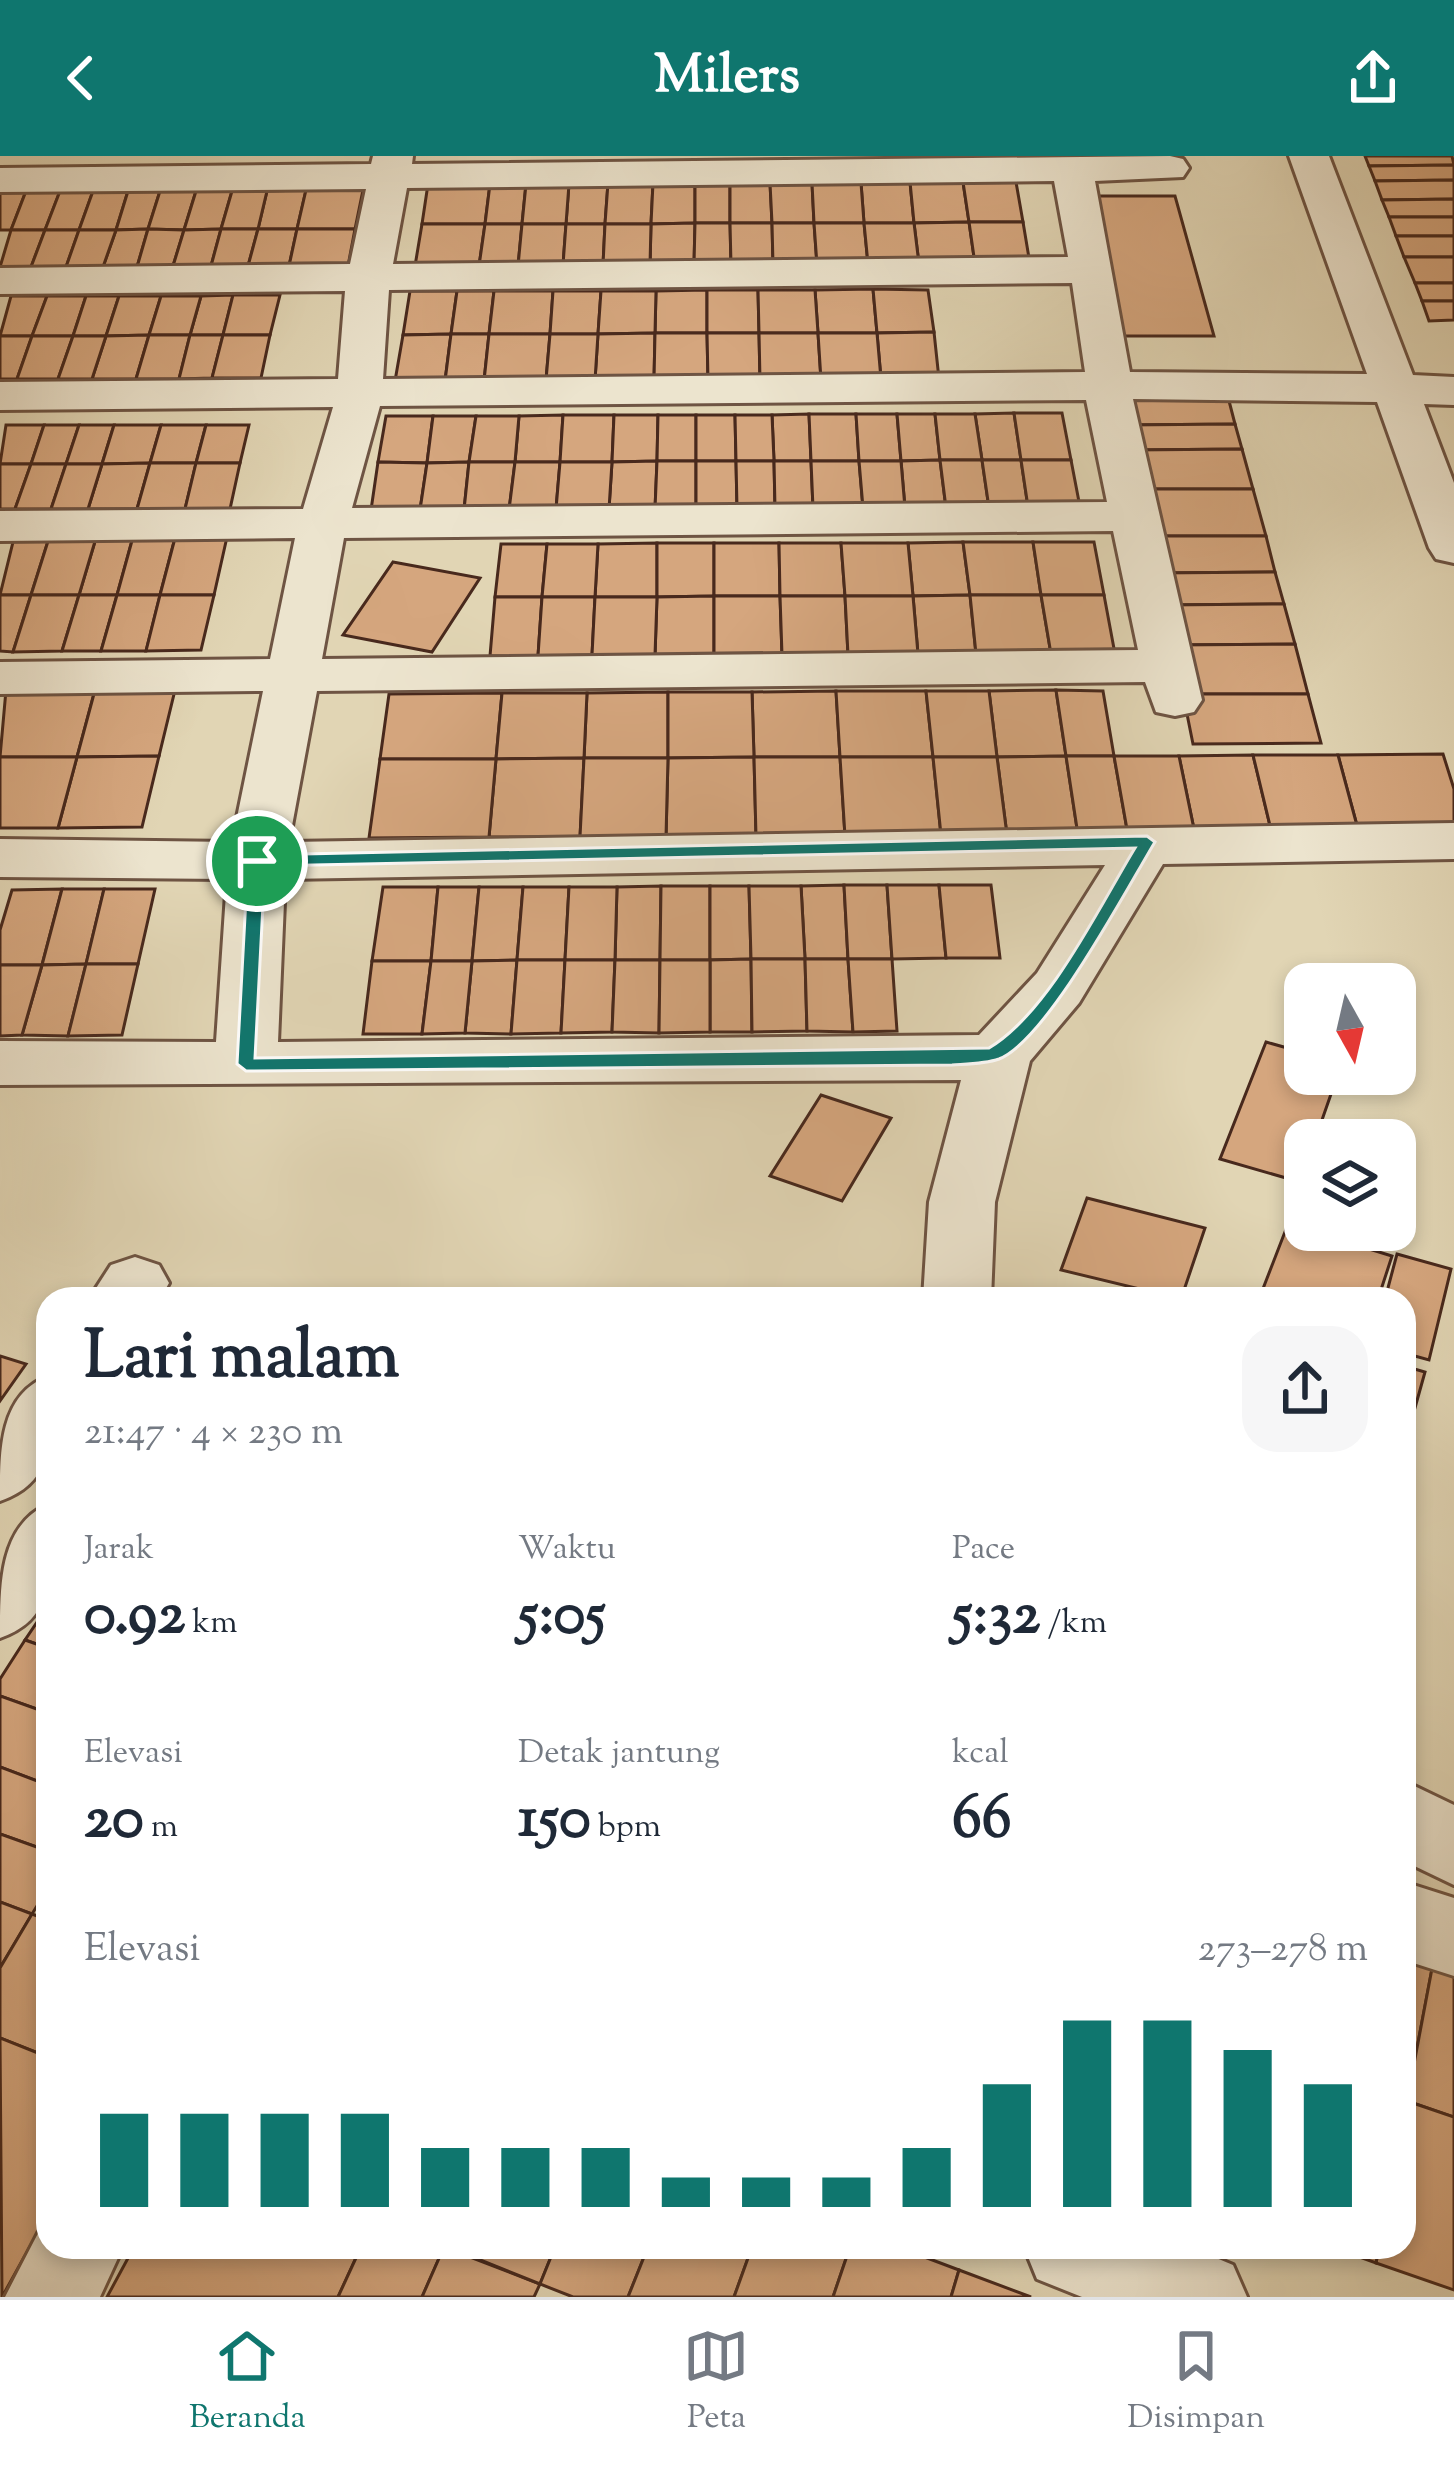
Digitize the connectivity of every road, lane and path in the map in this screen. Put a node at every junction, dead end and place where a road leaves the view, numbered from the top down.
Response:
1 (1309, 156) edge
2 (391, 168) edge
3 (1169, 168) dead end
4 (1072, 169) junction
5 (0, 180) edge
6 (1094, 270) junction
7 (368, 280) junction
8 (0, 281) edge
9 (1107, 388) junction
10 (1393, 391) junction
11 (1454, 391) edge
12 (0, 396) edge
13 (358, 397) junction
14 (1136, 517) junction
15 (0, 526) edge
16 (322, 526) junction
17 (1454, 548) edge
18 (0, 678) edge
19 (290, 678) junction
20 (1454, 841) edge
21 (1147, 842) junction
22 (0, 858) edge
23 (257, 861) junction
24 (1001, 1051) junction
25 (0, 1063) edge
26 (246, 1064) junction
27 (957, 1287) edge
28 (36, 1421) edge
29 (0, 1472) edge
30 (36, 1553) edge
31 (0, 1606) edge
32 (1416, 1825) edge
33 (1454, 1848) edge
34 (1416, 1926) edge
35 (1454, 1937) edge
36 (72, 2259) edge
37 (1101, 2259) edge
38 (51, 2297) edge
39 (1201, 2297) edge

1 - 10 street
2 - 4 street
2 - 5 street
2 - 7 street
3 - 4 street
4 - 6 street
6 - 7 street
6 - 9 street
7 - 8 street
7 - 13 street
9 - 10 street
9 - 13 street
9 - 14 street
10 - 11 street
10 - 17 street
12 - 13 street
13 - 16 street
14 - 16 street
14 - 19 street
15 - 16 street
16 - 19 street
18 - 19 street
19 - 23 street
20 - 21 street
21 - 23 street
21 - 24 street
22 - 23 street
23 - 26 street
24 - 26 street
24 - 27 street
25 - 26 street
28 - 29 street
30 - 31 street
32 - 33 street
34 - 35 street
36 - 38 street
37 - 39 street

